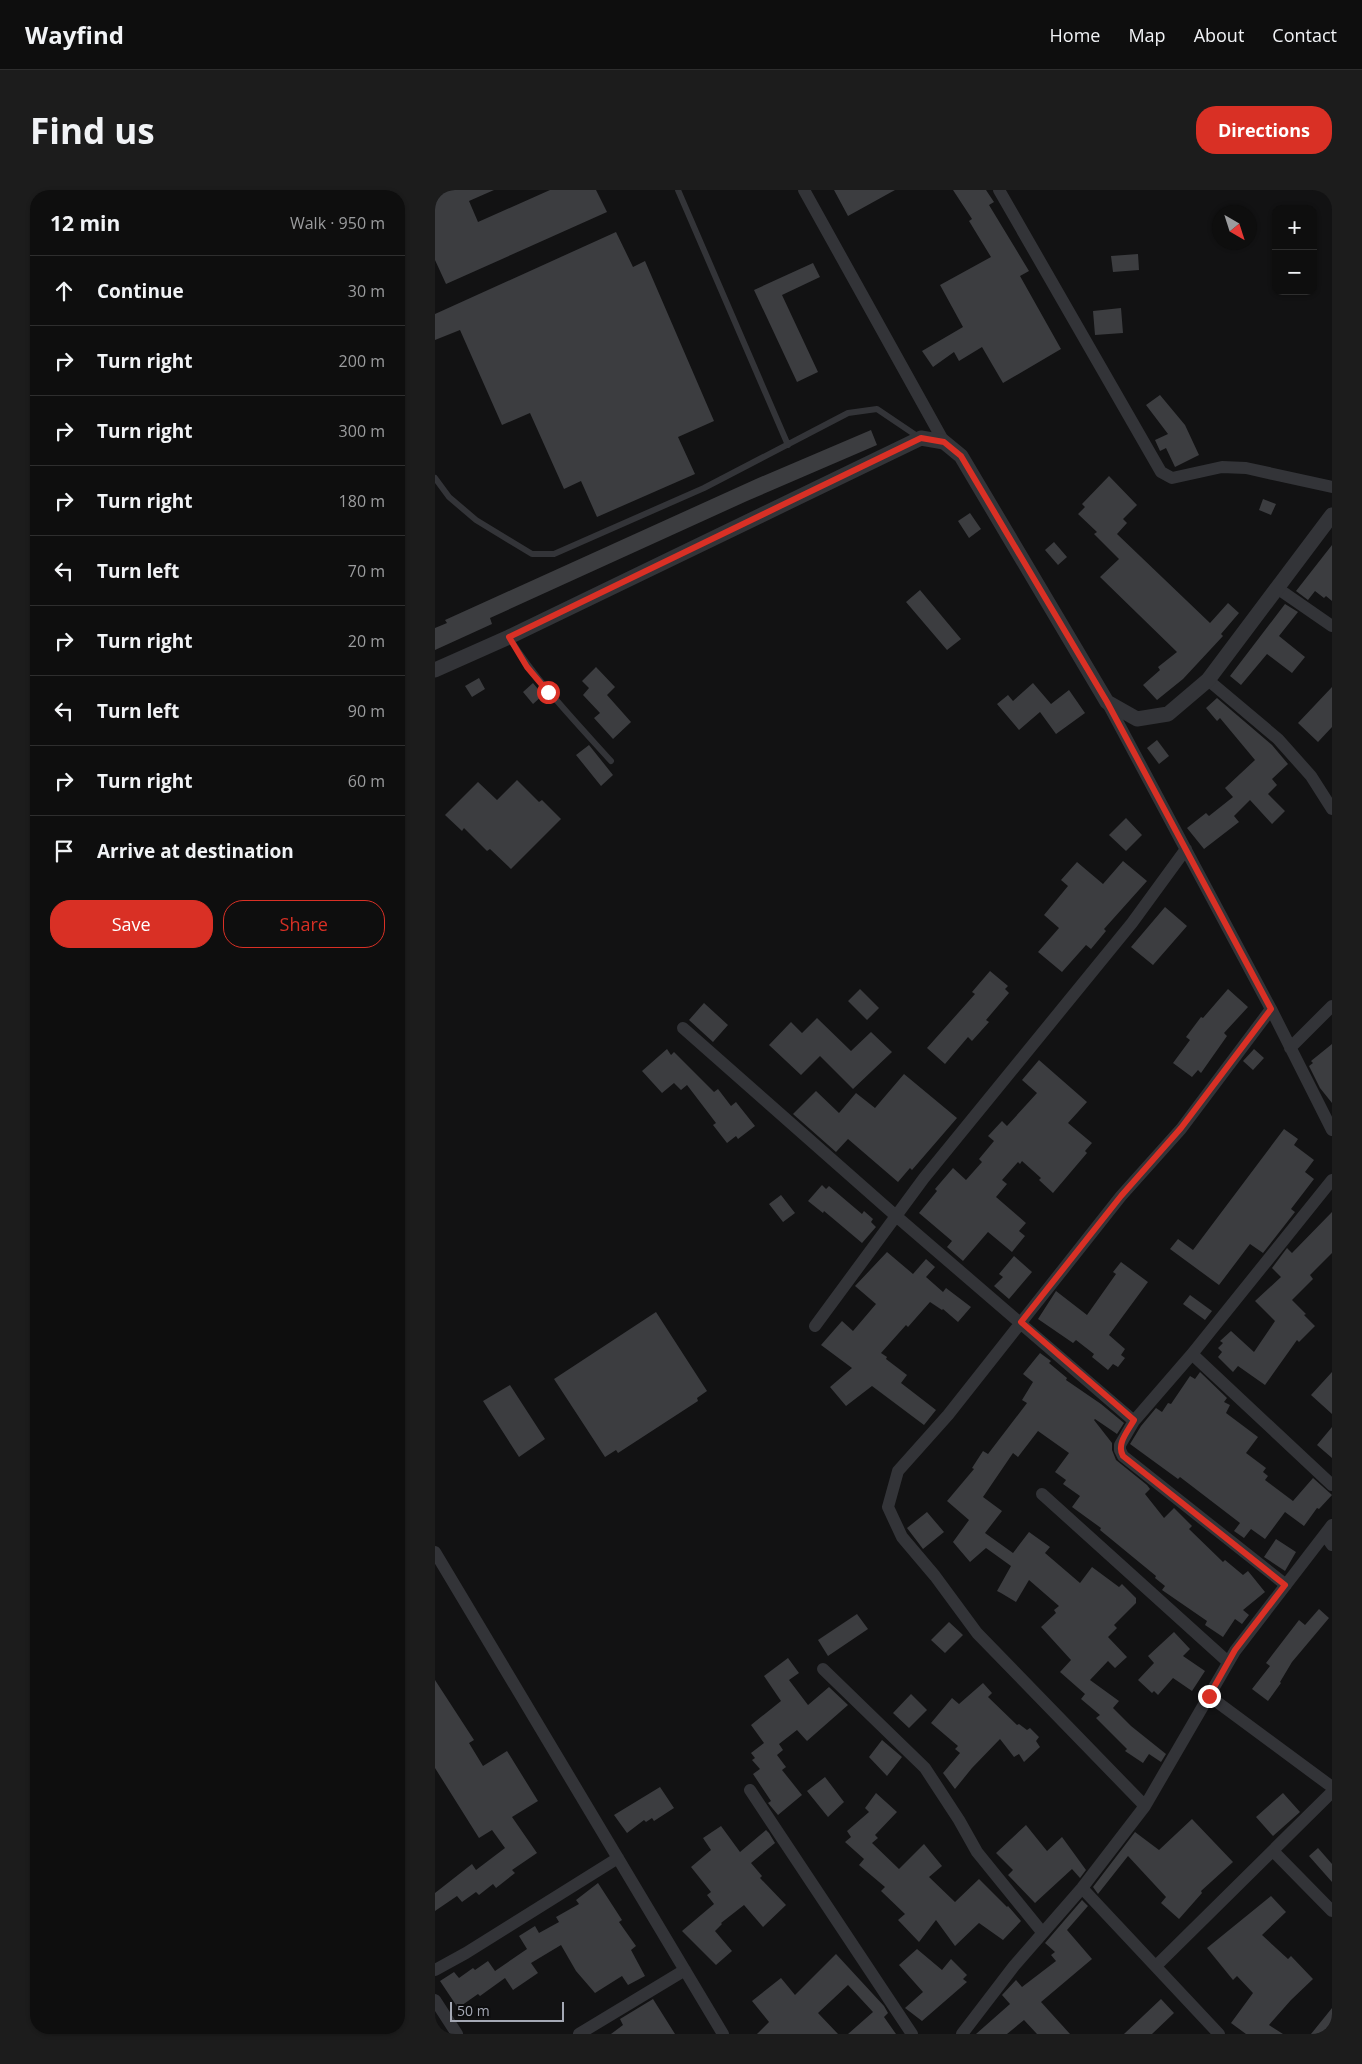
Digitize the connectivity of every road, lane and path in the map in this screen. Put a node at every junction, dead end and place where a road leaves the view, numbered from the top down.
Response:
1 (678, 190) edge
2 (804, 190) edge
3 (999, 190) edge
4 (921, 438) junction
5 (944, 442) junction
6 (788, 445) junction
7 (435, 478) edge
8 (1332, 487) edge
9 (1332, 515) edge
10 (1277, 588) junction
11 (1332, 626) edge
12 (509, 637) junction
13 (435, 670) edge
14 (1208, 680) junction
15 (1107, 702) junction
16 (611, 761) dead end
17 (1332, 810) edge
18 (1186, 849) junction
19 (1332, 1006) edge
20 (1271, 1009) junction
21 (683, 1028) dead end
22 (1290, 1048) junction
23 (1332, 1130) edge
24 (1332, 1180) edge
25 (896, 1216) junction
26 (1021, 1322) junction
27 (815, 1326) dead end
28 (1192, 1354) junction
29 (1134, 1420) junction
30 (1332, 1485) edge
31 (1042, 1494) dead end
32 (1330, 1535) edge
33 (435, 1552) edge
34 (1285, 1585) junction
35 (1228, 1662) junction
36 (823, 1669) dead end
37 (1209, 1696) junction
38 (1332, 1787) edge
39 (750, 1790) dead end
40 (1332, 1792) edge
41 (1145, 1806) junction
42 (1273, 1851) junction
43 (619, 1858) junction
44 (1082, 1888) junction
45 (1332, 1911) edge
46 (1042, 1932) junction
47 (1156, 1966) junction
48 (435, 1970) edge
49 (685, 1970) junction
50 (435, 2000) edge
51 (457, 2034) edge
52 (579, 2034) edge
53 (723, 2034) edge
54 (912, 2034) edge
55 (962, 2034) edge
56 (1219, 2034) edge

1 - 6 lane
2 - 5 street
3 - 8 street
4 - 5 street
4 - 6 lane
4 - 12 street
5 - 15 street
6 - 7 lane
9 - 10 street
10 - 11 street
10 - 14 street
12 - 13 street
12 - 16 lane
14 - 15 street
14 - 17 street
15 - 18 street
18 - 20 street
18 - 25 street
19 - 22 street
20 - 22 street
20 - 26 street
21 - 25 street
22 - 23 street
24 - 28 street
25 - 26 street
25 - 27 street
26 - 29 street
26 - 41 street
28 - 29 street
28 - 30 street
29 - 34 street
31 - 35 street
32 - 34 street
33 - 43 street
34 - 35 street
35 - 37 street
36 - 46 street
37 - 38 street
37 - 41 street
39 - 54 street
40 - 42 street
41 - 44 street
42 - 45 street
42 - 47 street
43 - 48 street
43 - 49 street
44 - 46 street
44 - 47 street
46 - 55 street
47 - 56 street
49 - 52 street
49 - 53 street
50 - 51 street

